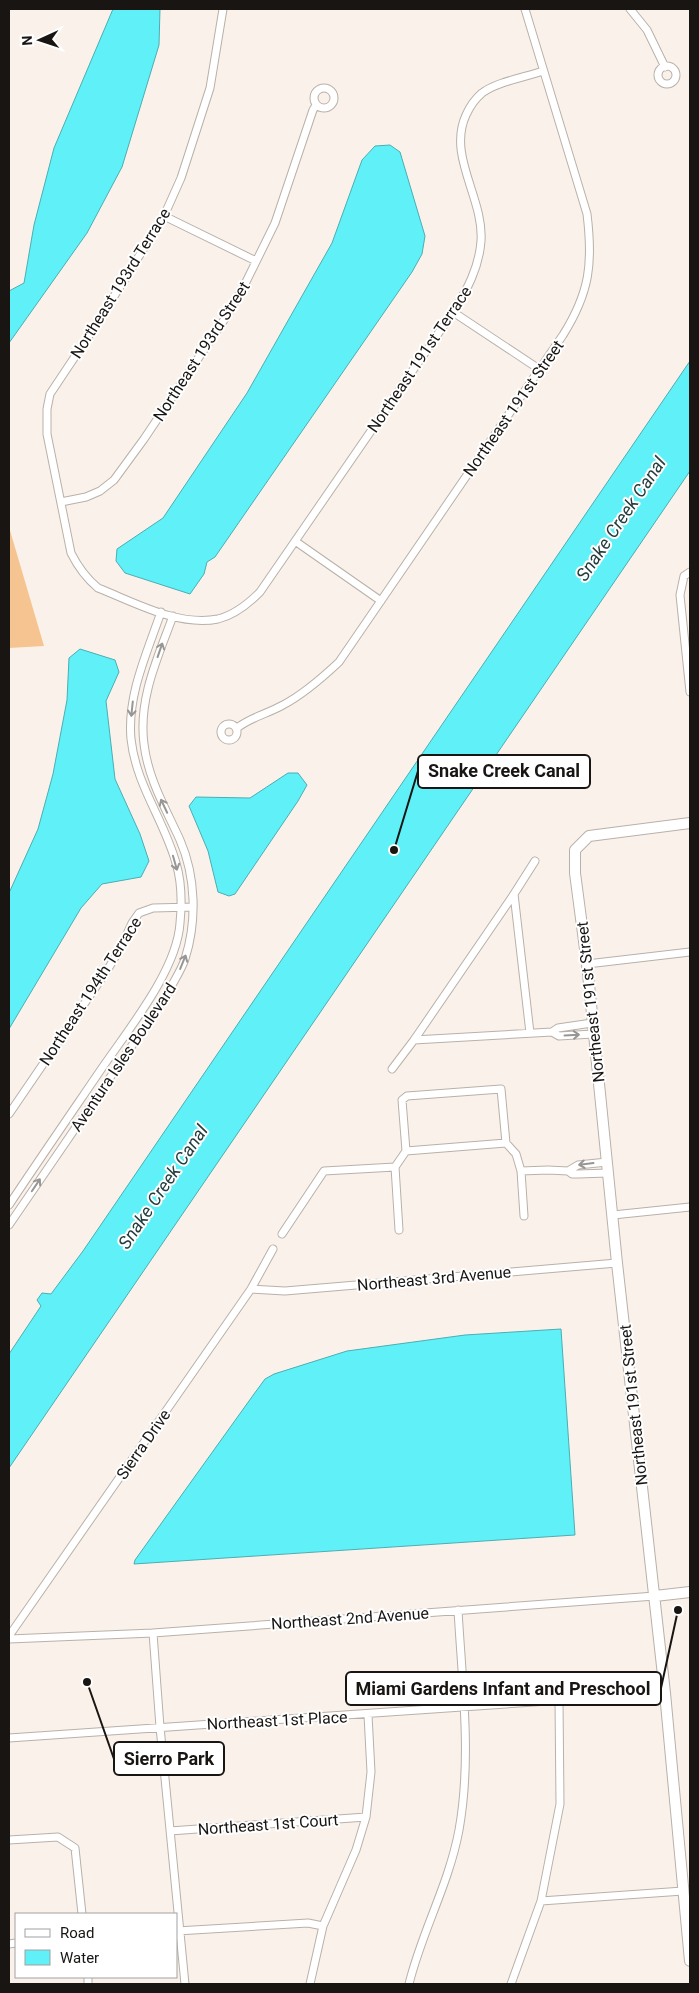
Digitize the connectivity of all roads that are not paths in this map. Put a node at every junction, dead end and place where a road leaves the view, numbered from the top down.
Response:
1 (223, 9) edge
2 (525, 9) edge
3 (630, 9) edge
4 (665, 67) dead end
5 (543, 71) junction
6 (316, 105) dead end
7 (164, 216) junction
8 (256, 261) junction
9 (453, 312) junction
10 (539, 369) junction
11 (61, 502) junction
12 (295, 541) junction
13 (687, 574) edge
14 (381, 601) junction
15 (161, 612) junction
16 (172, 616) junction
17 (690, 692) edge
18 (236, 728) dead end
19 (690, 823) edge
20 (535, 861) dead end
21 (514, 894) junction
22 (181, 907) junction
23 (194, 907) junction
24 (690, 952) edge
25 (587, 964) junction
26 (593, 1029) junction
27 (530, 1033) junction
28 (414, 1040) junction
29 (392, 1069) dead end
30 (9, 1114) edge
31 (506, 1143) junction
32 (406, 1151) junction
33 (607, 1162) junction
34 (395, 1167) junction
35 (521, 1171) junction
36 (568, 1171) junction
37 (608, 1174) junction
38 (9, 1205) edge
39 (690, 1207) edge
40 (613, 1215) junction
41 (524, 1216) dead end
42 (9, 1225) edge
43 (399, 1230) dead end
44 (282, 1234) dead end
45 (273, 1249) dead end
46 (617, 1263) junction
47 (251, 1289) junction
48 (690, 1592) edge
49 (654, 1596) junction
50 (458, 1610) junction
51 (153, 1633) junction
52 (9, 1638) edge
53 (665, 1693) junction
54 (559, 1700) junction
55 (464, 1708) junction
56 (368, 1715) junction
57 (160, 1727) junction
58 (9, 1738) edge
59 (366, 1817) junction
60 (170, 1832) junction
61 (9, 1840) edge
62 (683, 1891) junction
63 (541, 1901) junction
64 (82, 1913) edge
65 (177, 1913) edge
66 (323, 1926) junction
67 (178, 1931) edge
68 (690, 1961) edge
69 (185, 1984) edge
70 (310, 1984) edge
71 (408, 1984) edge
72 (510, 1984) edge

1 - 7 street, Northeast 193rd Terrace
2 - 5 street, Northeast 191st Street
3 - 4 street
5 - 9 street, Northeast 191st Terrace
5 - 10 street, Northeast 191st Street
6 - 8 street, Northeast 193rd Street
7 - 8 street
7 - 11 street, Northeast 193rd Terrace
8 - 11 street, Northeast 193rd Street
9 - 10 street
9 - 12 street, Northeast 191st Terrace
10 - 14 street, Northeast 191st Street
11 - 15 street, Northeast 191st Terrace
12 - 14 street
12 - 16 street, Northeast 191st Terrace
13 - 17 street
14 - 18 street, Northeast 191st Street
15 - 16 street, Northeast 191st Terrace
15 -> 22 street, Aventura Isles Boulevard
23 -> 16 street, Aventura Isles Boulevard
19 - 25 street, Northeast 191st Street
20 - 21 street
21 - 27 street
21 - 28 street
22 - 23 street, Northeast 194th Terrace
22 - 30 street, Northeast 194th Terrace
22 - 38 street, Aventura Isles Boulevard
42 -> 23 street, Aventura Isles Boulevard
24 - 25 street
25 - 26 street, Northeast 191st Street
26 - 27 street
26 - 33 street, Northeast 191st Street
27 - 28 street
28 - 29 street
31 - 32 street
31 - 32 street
31 - 35 street
32 - 34 street
33 -> 36 street
33 - 37 street, Northeast 191st Street
34 - 43 street
34 - 44 street
35 - 36 street
35 - 41 street
36 - 37 street
37 - 40 street, Northeast 191st Street
39 - 40 street
40 - 46 street, Northeast 191st Street
45 - 47 street, Sierra Drive
46 - 47 street, Northeast 3rd Avenue
46 - 49 street, Northeast 191st Street
47 - 52 street, Sierra Drive
48 - 49 street, Northeast 2nd Avenue
49 - 50 street, Northeast 2nd Avenue
49 - 53 street, Northeast 191st Street
50 - 51 street, Northeast 2nd Avenue
50 - 55 street
51 - 52 street, Northeast 2nd Avenue
51 - 57 street
53 - 54 street, Northeast 1st Place
53 - 62 street, Northeast 191st Street
54 - 55 street, Northeast 1st Place
54 - 63 street
55 - 56 street, Northeast 1st Place
55 - 71 street
56 - 57 street, Northeast 1st Place
56 - 59 street
57 - 58 street, Northeast 1st Place
57 - 60 street
59 - 60 street, Northeast 1st Court
59 - 66 street
60 - 65 street
61 - 64 street
62 - 63 street
62 - 68 street, Northeast 191st Street
63 - 72 street
66 - 67 street
66 - 70 street
67 - 69 street

